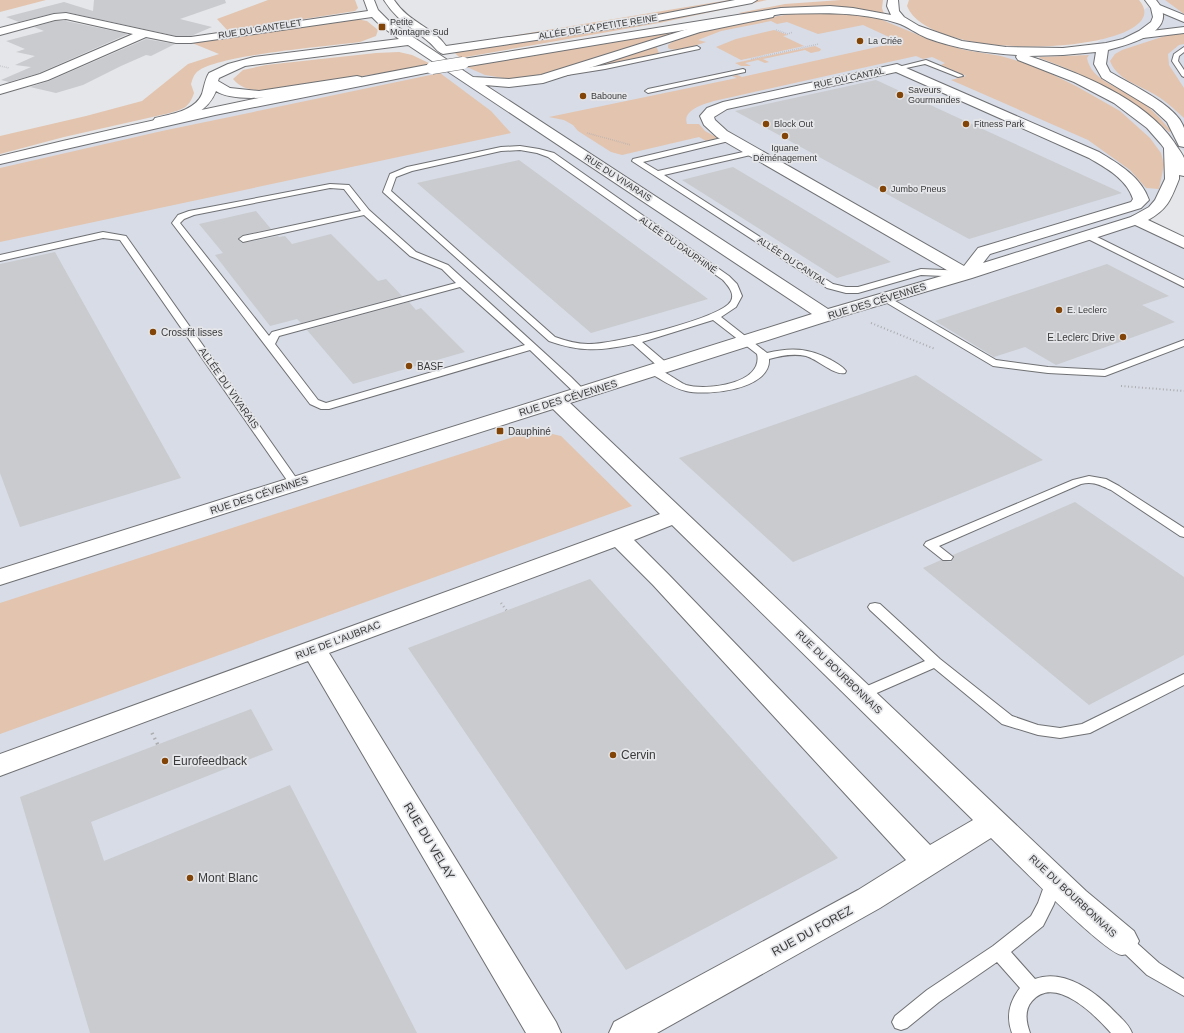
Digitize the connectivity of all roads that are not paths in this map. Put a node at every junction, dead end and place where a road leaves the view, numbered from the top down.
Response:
1 (369, 0) edge
2 (389, 0) edge
3 (752, 0) edge
4 (805, 0) edge
5 (893, 0) edge
6 (1153, 4) edge
7 (781, 11) junction
8 (375, 13) junction
9 (1184, 19) edge
10 (902, 21) junction
11 (1184, 30) edge
12 (0, 32) edge
13 (145, 33) junction
14 (1142, 35) junction
15 (612, 38) junction
16 (664, 40) junction
17 (410, 41) junction
18 (1103, 46) junction
19 (697, 48) dead end
20 (1184, 49) edge
21 (1006, 51) junction
22 (667, 54) junction
23 (897, 68) junction
24 (744, 70) dead end
25 (558, 74) junction
26 (1184, 75) edge
27 (960, 76) dead end
28 (380, 78) junction
29 (470, 80) junction
30 (530, 82) junction
31 (213, 83) junction
32 (0, 90) edge
33 (648, 91) dead end
34 (500, 100) junction
35 (1173, 120) junction
36 (137, 128) junction
37 (1184, 131) edge
38 (730, 138) junction
39 (1177, 145) edge
40 (752, 152) junction
41 (0, 160) edge
42 (1184, 172) edge
43 (657, 174) junction
44 (366, 212) junction
45 (1136, 220) junction
46 (1087, 235) junction
47 (243, 239) dead end
48 (1184, 243) edge
49 (0, 258) edge
50 (966, 274) junction
51 (462, 284) junction
52 (1184, 284) edge
53 (885, 298) junction
54 (714, 316) junction
55 (826, 316) junction
56 (635, 341) junction
57 (747, 341) junction
58 (1184, 343) edge
59 (270, 344) junction
60 (531, 346) junction
61 (764, 357) junction
62 (659, 369) junction
63 (841, 371) dead end
64 (582, 394) junction
65 (557, 402) junction
66 (295, 484) junction
67 (676, 516) junction
68 (1184, 533) edge
69 (618, 538) junction
70 (947, 557) dead end
71 (0, 577) edge
72 (875, 607) dead end
73 (314, 650) junction
74 (935, 662) junction
75 (1184, 679) edge
76 (863, 694) junction
77 (0, 765) edge
78 (994, 822) junction
79 (927, 862) junction
80 (1054, 879) junction
81 (1123, 941) joint
82 (998, 951) junction
83 (1031, 988) junction
84 (1184, 988) edge
85 (901, 1022) dead end
86 (544, 1033) edge
87 (626, 1033) edge
88 (1021, 1033) edge
89 (1123, 1033) edge

1 - 8 street
2 - 3 street, ALLÉE DE LA PETITE REINE
4 - 15 street
5 - 10 street
6 - 9 street
6 - 14 street
7 - 10 street
7 - 15 street
7 - 16 street
8 - 13 street, RUE DU GANTELET
8 - 17 street, RUE DU VIVARAIS
10 - 21 street
11 - 14 street
12 - 13 street, RUE DU GANTELET
13 - 32 street
14 - 18 street
15 - 28 street, bridge
16 - 22 lane
16 - 25 street
17 - 29 street, RUE DU VIVARAIS
17 - 31 street
18 - 21 street
18 - 35 street
19 - 22 lane
20 - 26 lane
21 - 39 street
22 - 25 lane
23 - 27 lane
23 - 38 street, RUE DU CANTAL
23 - 50 street, RUE DU CANTAL
24 - 33 lane
25 - 30 street
28 - 31 street
28 - 36 street
29 - 30 street
29 - 34 street, RUE DU VIVARAIS
30 - 34 street
31 - 36 street
34 - 55 street, RUE DU VIVARAIS
35 - 37 street
35 - 39 street
36 - 41 street
38 - 40 street, RUE DU CANTAL
38 - 43 lane, ALLÉE DU CANTAL
39 - 42 street
39 - 45 street, RUE DES CÉVENNES
40 - 43 lane
40 - 50 street, RUE DU CANTAL
43 - 50 lane, ALLÉE DU CANTAL
44 - 47 lane
44 - 51 lane
44 - 59 lane
45 - 46 street, RUE DES CÉVENNES
45 - 48 street
46 - 50 street, RUE DES CÉVENNES
46 - 52 lane
49 - 66 lane, ALLÉE DU VIVARAIS
50 - 53 street, RUE DES CÉVENNES
51 - 59 lane
51 - 60 lane
53 - 55 street, RUE DES CÉVENNES
53 - 58 lane
54 - 56 lane
54 - 56 lane, ALLÉE DU DAUPHINÉ
54 - 57 lane
55 - 57 street, RUE DES CÉVENNES
56 - 62 lane
57 - 61 lane
57 - 62 street, RUE DES CÉVENNES
59 - 60 lane
60 - 64 lane
61 - 62 lane
61 - 63 lane
62 - 64 street, RUE DES CÉVENNES
64 - 65 street, RUE DES CÉVENNES
65 - 66 street, RUE DES CÉVENNES
65 - 67 street, RUE DU BOURBONNAIS
66 - 71 street, RUE DES CÉVENNES
67 - 69 street, RUE DE L'AUBRAC
67 - 76 street, RUE DU BOURBONNAIS
68 - 70 lane
69 - 73 street, RUE DE L'AUBRAC
69 - 79 street
72 - 74 lane
73 - 77 street, RUE DE L'AUBRAC
73 - 86 street, RUE DU VELAY
74 - 75 lane
74 - 76 lane
76 - 78 street, RUE DU BOURBONNAIS
78 - 79 street, RUE DU FOREZ
78 - 80 street, RUE DU BOURBONNAIS
79 - 87 street, RUE DU FOREZ
80 - 81 street, RUE DU BOURBONNAIS
80 - 82 lane
81 - 84 lane
82 - 83 lane
82 - 85 lane
83 - 88 lane
83 - 89 lane

